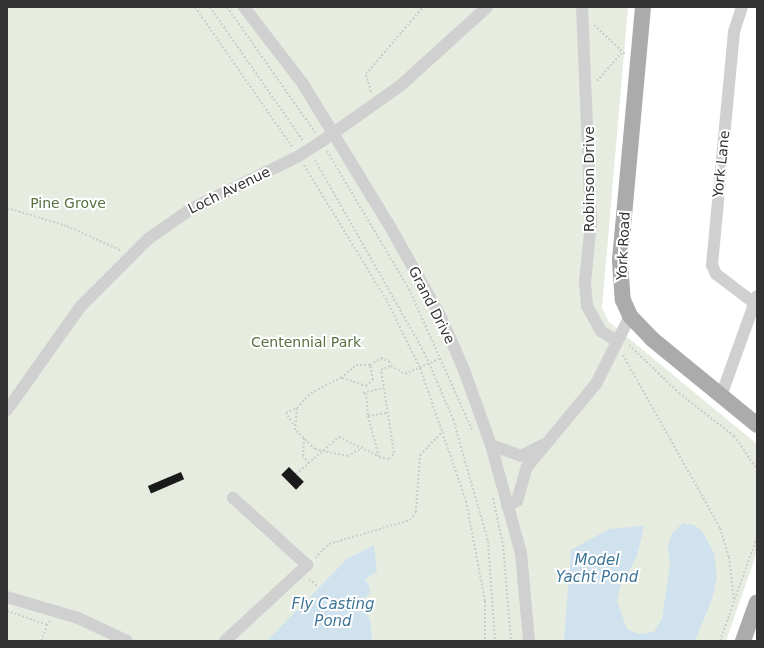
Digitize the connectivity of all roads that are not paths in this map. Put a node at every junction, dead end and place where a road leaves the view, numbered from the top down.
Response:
1 (244, 7) edge
2 (487, 7) edge
3 (643, 7) edge
4 (742, 7) edge
5 (582, 10) edge
6 (334, 133) junction
7 (755, 307) edge
8 (630, 316) junction
9 (615, 340) junction
10 (721, 396) junction
11 (7, 410) edge
12 (757, 425) edge
13 (557, 435) junction
14 (491, 445) junction
15 (233, 498) dead end
16 (507, 506) junction
17 (7, 596) edge
18 (756, 609) edge
19 (127, 641) edge
20 (226, 641) edge
21 (529, 641) edge
22 (743, 641) edge

1 - 6 street, Grand Drive
2 - 6 street, Loch Avenue
3 - 8 main road, York Road
4 - 7 street, York Lane
5 - 9 street, Robinson Drive
6 - 11 street, Loch Avenue
6 - 14 street, Grand Drive
7 - 10 street
8 - 9 street
8 - 10 main road, York Road
9 - 13 street
10 - 12 main road, York Road
13 - 14 street
13 - 16 street
14 - 16 street, Grand Drive
15 - 20 street
16 - 21 street, Grand Drive
17 - 19 street
18 - 22 main road

